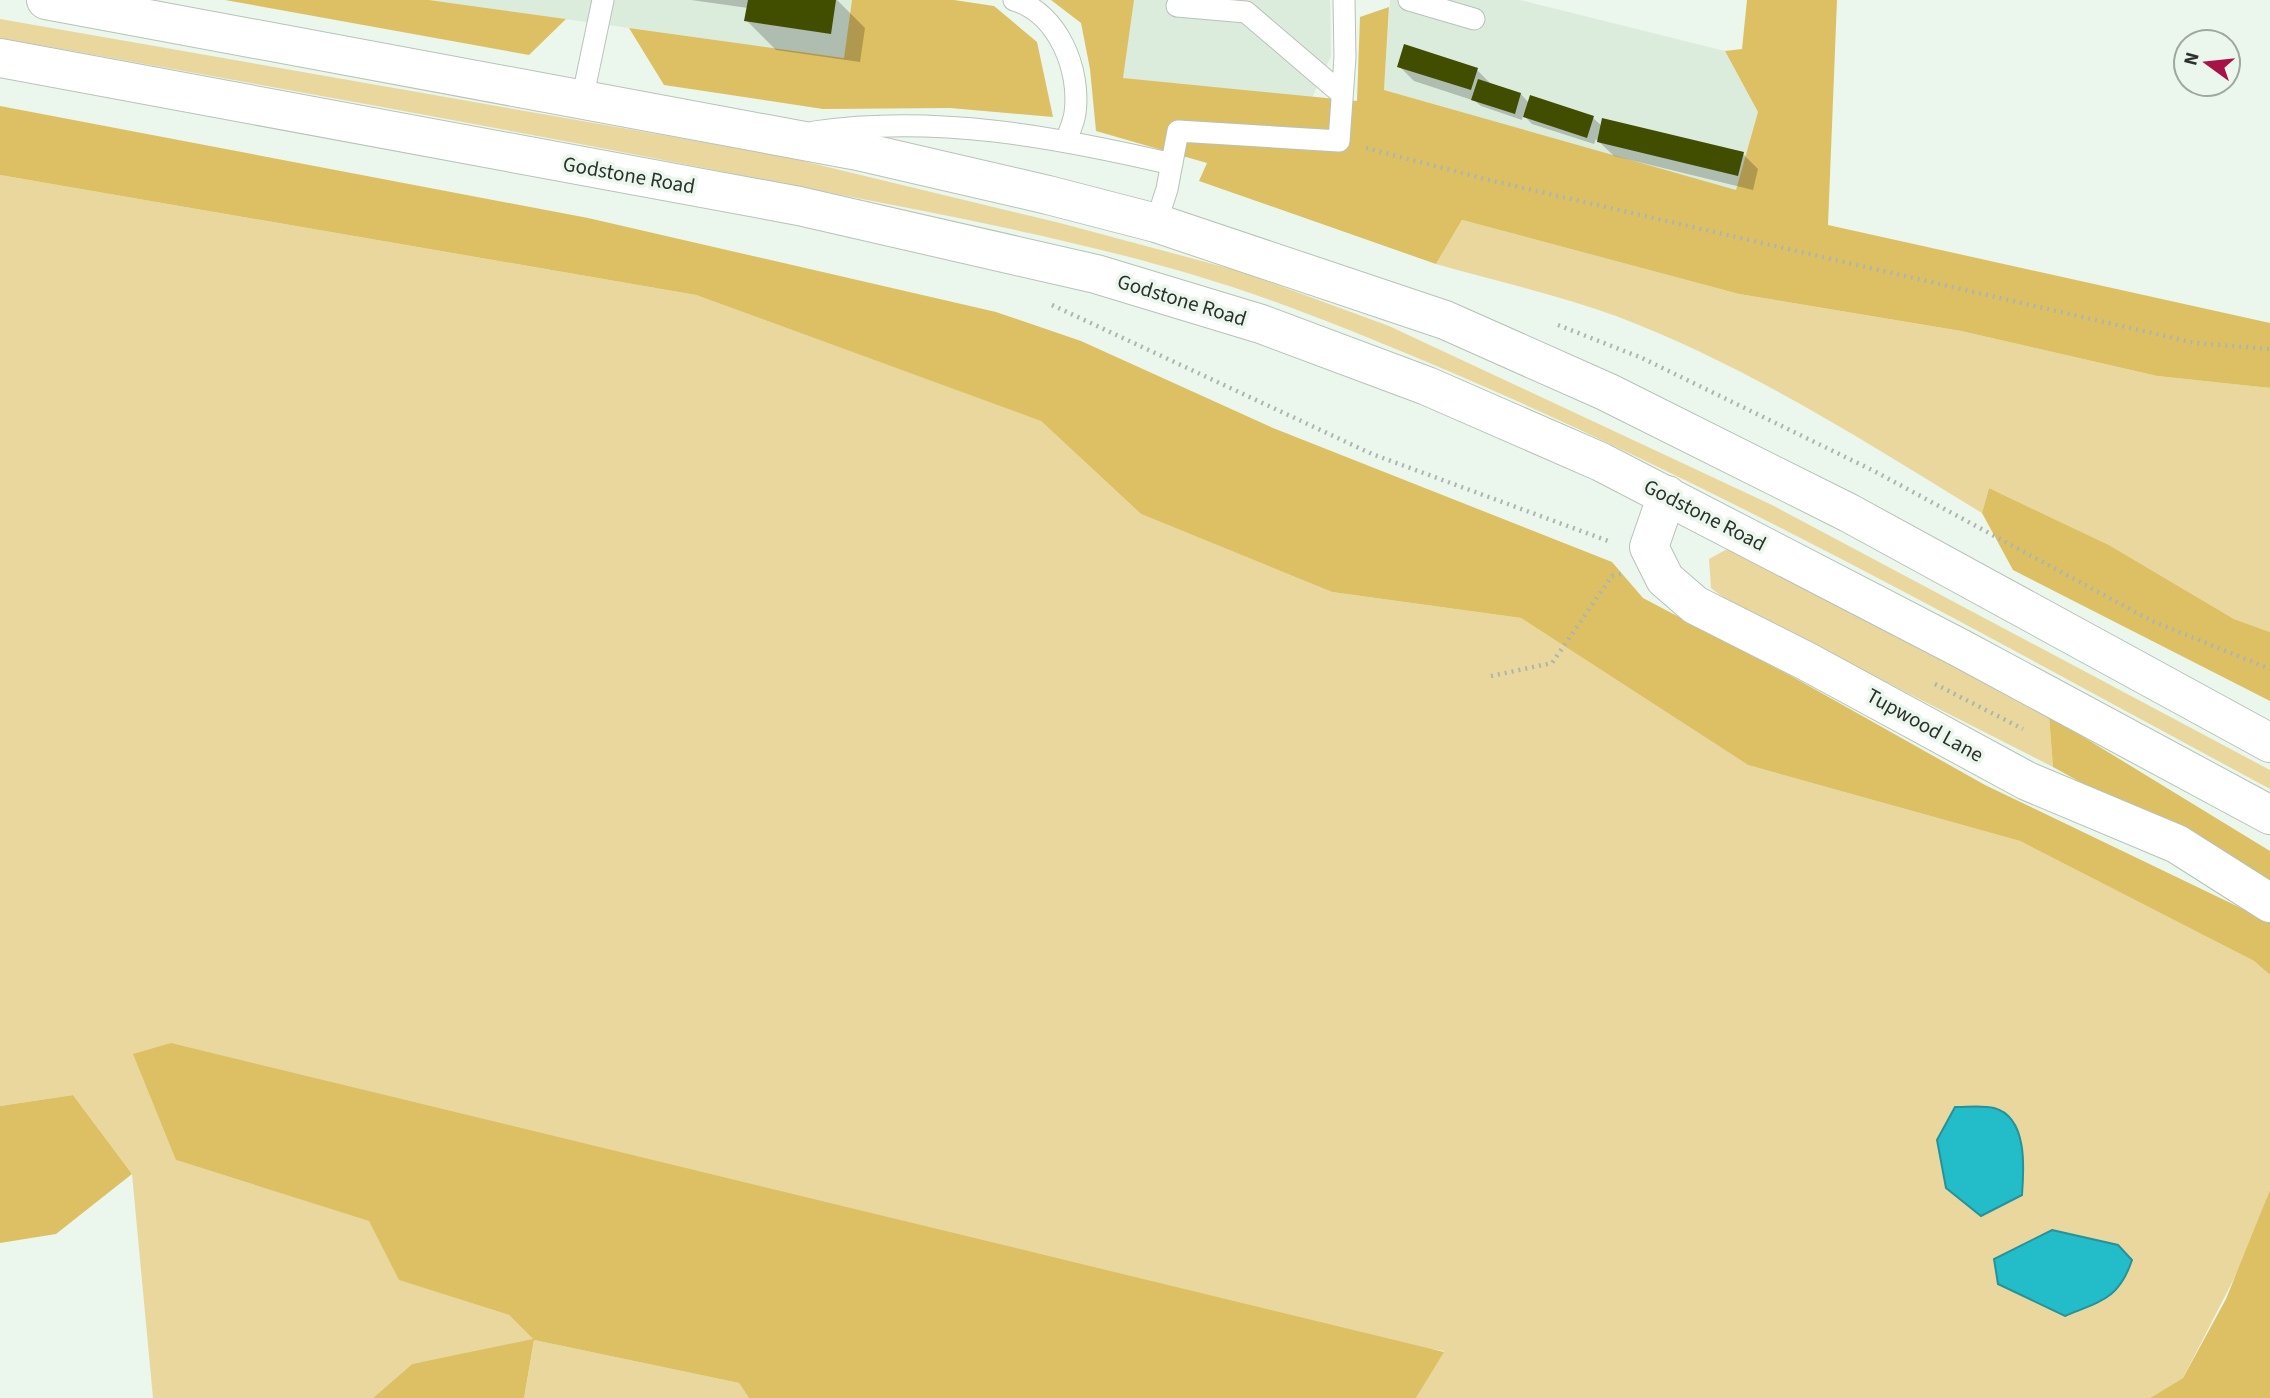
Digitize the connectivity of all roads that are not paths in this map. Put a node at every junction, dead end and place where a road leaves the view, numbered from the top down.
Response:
1 (46, 0) edge
2 (603, 0) edge
3 (1014, 0) edge
4 (1344, 0) edge
5 (1409, 0) edge
6 (1177, 6) dead end
7 (1474, 19) dead end
8 (0, 58) edge
9 (1342, 94) junction
10 (582, 100) junction
11 (779, 137) junction
12 (1067, 139) junction
13 (1172, 164) junction
14 (1156, 223) junction
15 (1667, 495) junction
16 (2270, 743) edge
17 (2270, 815) edge
18 (2270, 903) edge

1 - 10 main road
2 - 10 lane
3 - 12 lane
4 - 9 lane
5 - 7 lane
6 - 9 lane
8 - 15 main road, Godstone Road
9 - 13 lane
10 - 11 main road
11 - 12 lane
11 - 14 main road
12 - 13 lane
13 - 14 lane
14 - 16 main road
15 - 17 main road, Godstone Road
15 - 18 main road, Tupwood Lane

